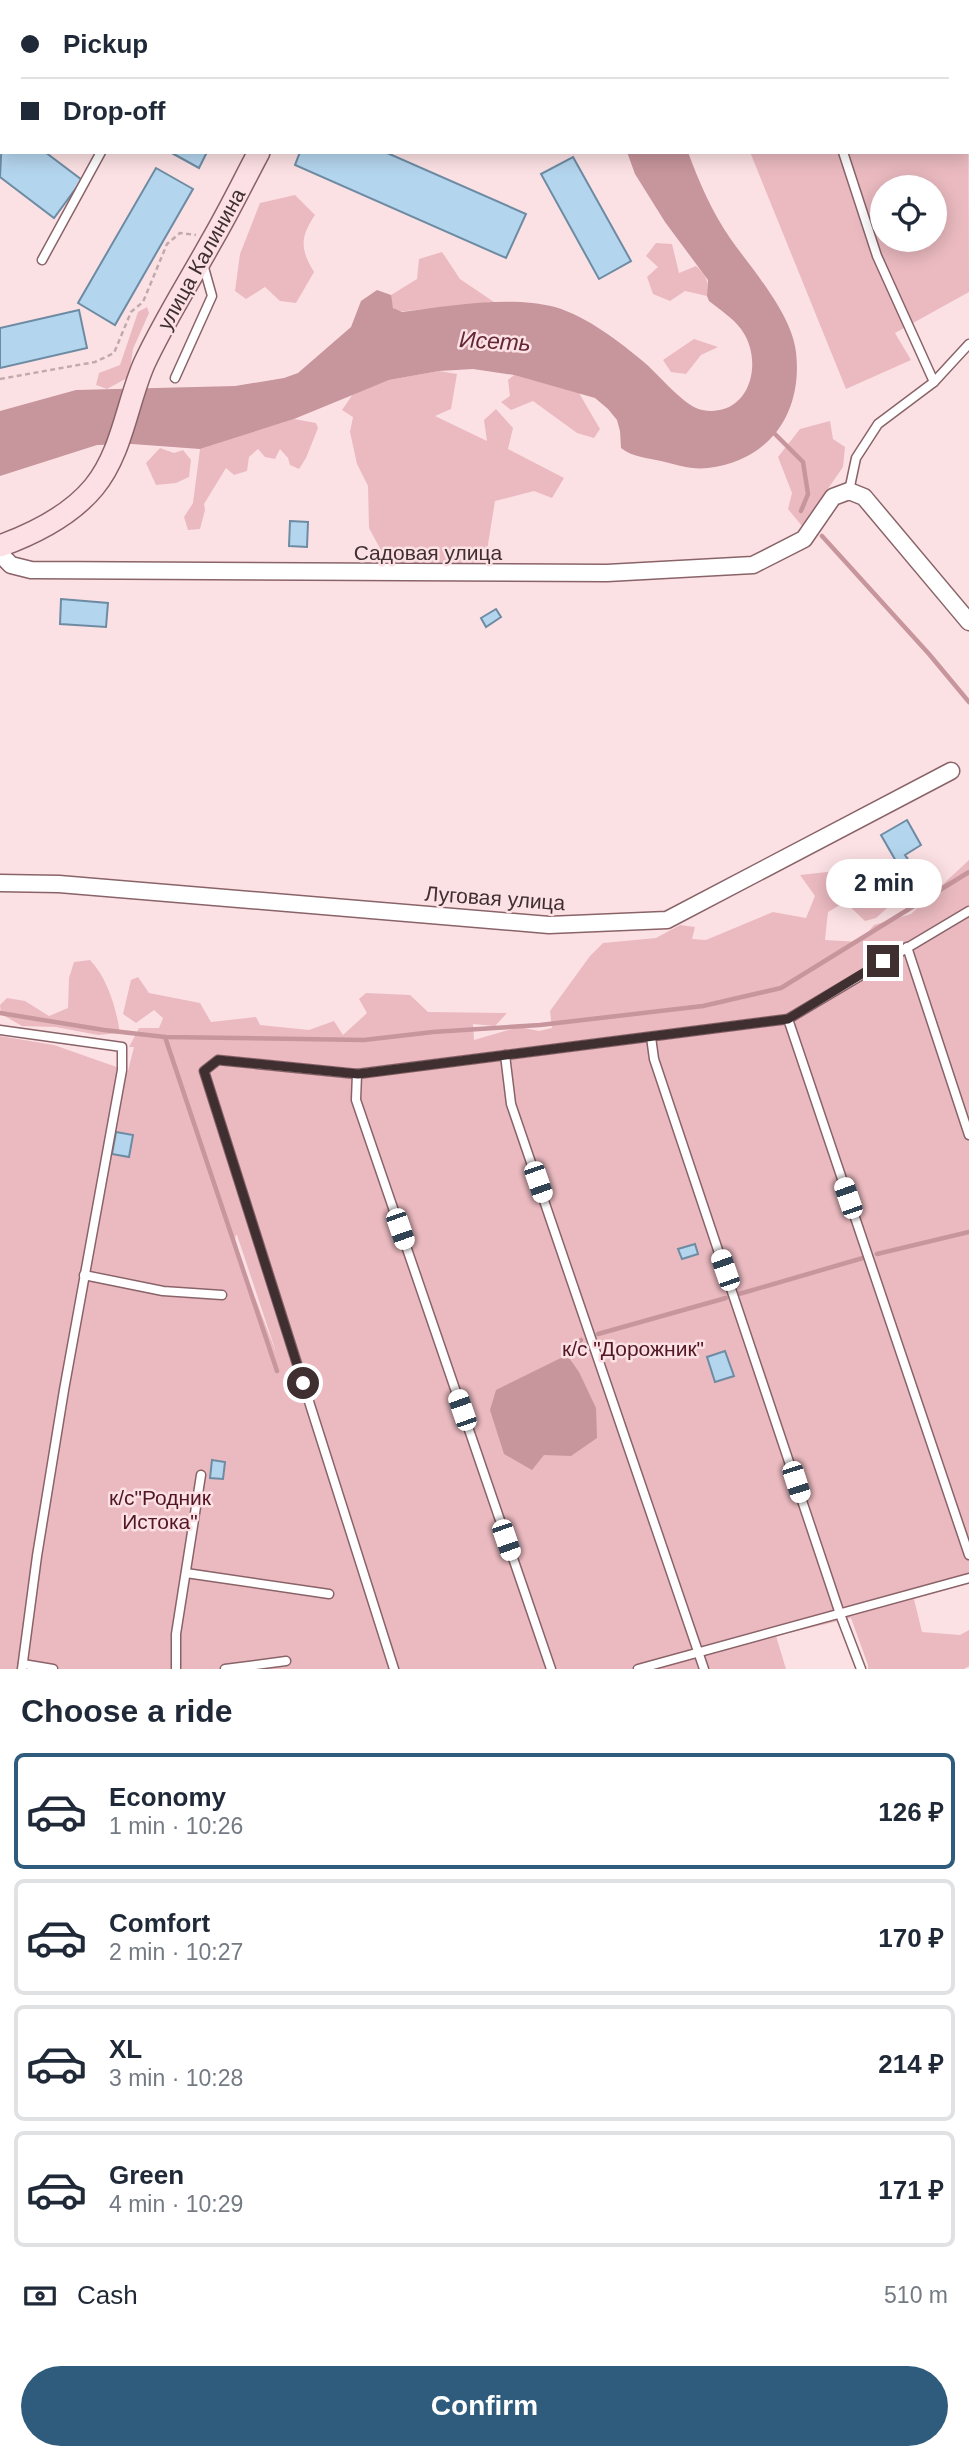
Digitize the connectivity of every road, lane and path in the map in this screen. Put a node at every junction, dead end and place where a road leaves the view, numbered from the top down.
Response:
1 (100, 154) edge
2 (257, 154) edge
3 (843, 154) edge
4 (214, 237) junction
5 (42, 260) dead end
6 (201, 260) junction
7 (969, 344) edge
8 (0, 379) edge
9 (175, 379) dead end
10 (934, 382) junction
11 (849, 491) junction
12 (0, 546) edge
13 (0, 554) edge
14 (969, 622) edge
15 (951, 771) dead end
16 (0, 883) edge
17 (969, 911) edge
18 (907, 947) junction
19 (788, 1019) junction
20 (0, 1030) edge
21 (651, 1037) junction
22 (505, 1055) junction
23 (358, 1074) junction
24 (969, 1135) edge
25 (84, 1275) junction
26 (222, 1295) dead end
27 (201, 1475) dead end
28 (969, 1555) edge
29 (186, 1573) junction
30 (969, 1578) edge
31 (329, 1594) dead end
32 (840, 1614) junction
33 (699, 1653) junction
34 (286, 1661) dead end
35 (22, 1666) edge
36 (54, 1669) edge
37 (176, 1669) edge
38 (225, 1669) edge
39 (394, 1669) edge
40 (551, 1669) edge
41 (638, 1669) edge
42 (704, 1669) edge
43 (861, 1669) edge

1 - 5 lane
2 - 4 main road, улица Калинина
3 - 10 lane
4 - 6 main road, улица Калинина
4 - 8 path
6 - 9 lane
6 - 12 main road, улица Калинина
7 - 10 lane
10 - 11 lane
11 - 13 street, Садовая улица
11 - 14 street
15 - 16 street, Луговая улица
17 - 18 lane
18 - 19 lane
18 - 24 lane
19 - 21 lane
19 - 28 lane
20 - 25 lane
21 - 22 lane
21 - 32 lane
22 - 23 lane
22 - 33 lane
23 - 39 lane
23 - 40 lane
25 - 26 lane
25 - 35 lane
27 - 29 lane
29 - 31 lane
29 - 37 lane
30 - 32 lane
32 - 33 lane
32 - 43 lane
33 - 41 lane
33 - 42 lane
34 - 38 lane
35 - 36 lane

